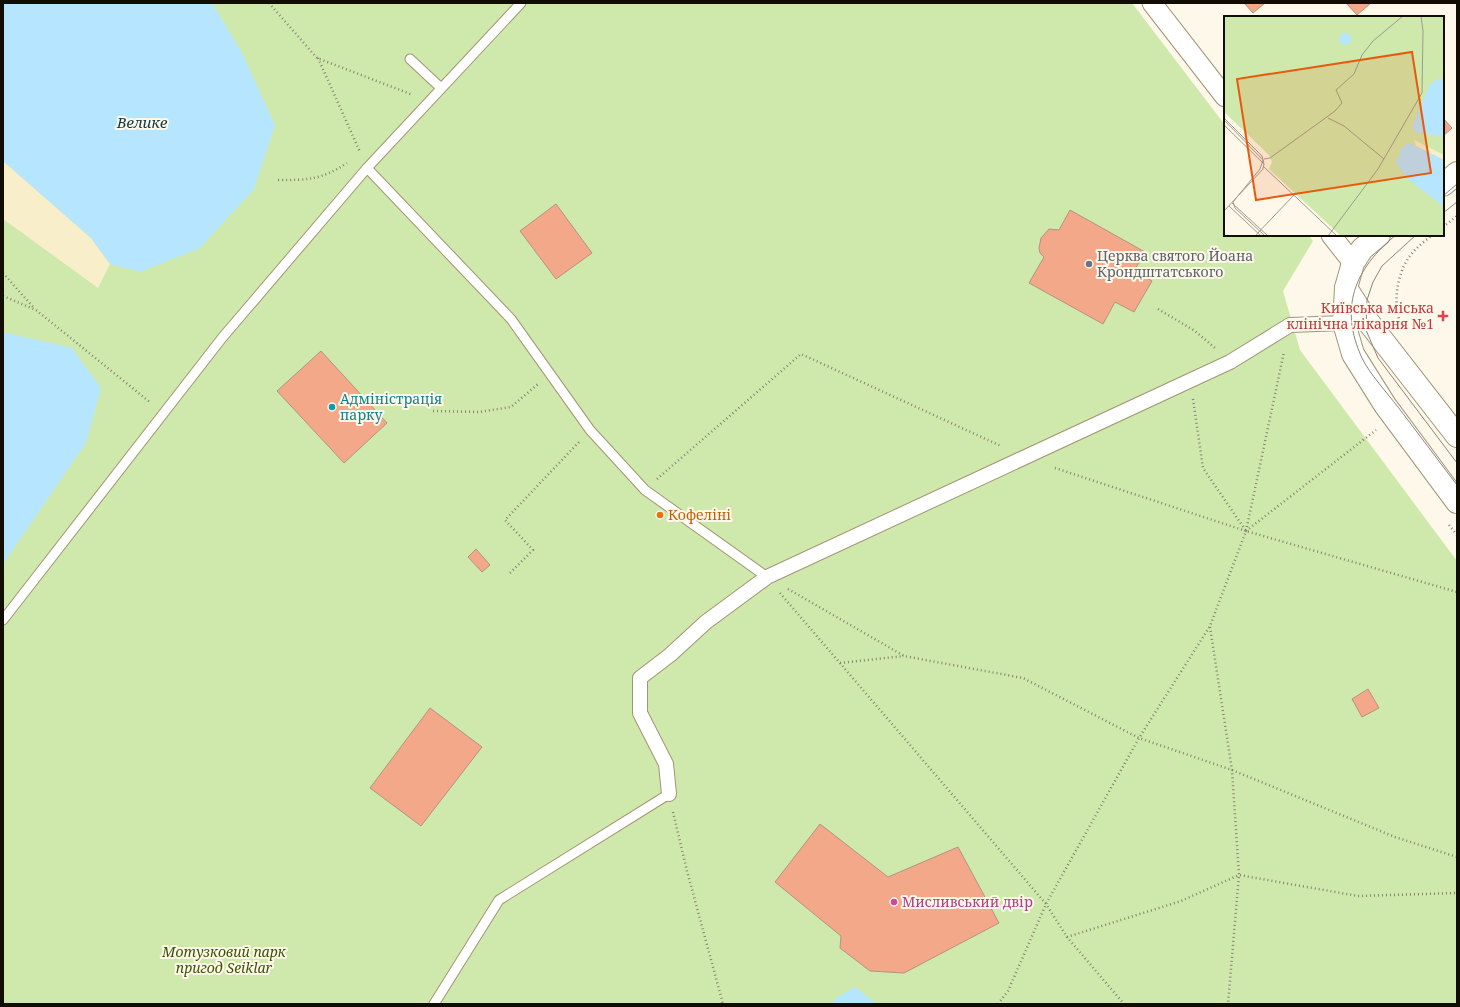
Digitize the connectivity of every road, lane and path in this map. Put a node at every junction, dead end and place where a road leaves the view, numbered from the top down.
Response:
1 (269, 3) edge
2 (520, 3) edge
3 (1152, 3) edge
4 (318, 58) junction
5 (410, 59) dead end
6 (441, 88) junction
7 (1224, 96) edge
8 (428, 101) junction
9 (361, 154) junction
10 (367, 168) junction
11 (1457, 173) edge
12 (278, 180) dead end
13 (1444, 183) edge
14 (1457, 216) edge
15 (1444, 226) edge
16 (1332, 236) edge
17 (1379, 236) edge
18 (1432, 236) edge
19 (1353, 263) junction
20 (3, 273) edge
21 (1346, 288) junction
22 (3, 296) edge
23 (1158, 309) dead end
24 (36, 310) junction
25 (1344, 323) junction
26 (1290, 325) junction
27 (1402, 327) dead end
28 (1230, 362) junction
29 (550, 374) junction
30 (1190, 381) junction
31 (433, 411) dead end
32 (163, 412) junction
33 (590, 430) junction
34 (1376, 430) dead end
35 (1457, 436) edge
36 (1457, 502) edge
37 (1246, 531) junction
38 (510, 573) dead end
39 (767, 577) junction
40 (1457, 592) edge
41 (3, 620) edge
42 (1210, 626) dead end
43 (904, 656) junction
44 (840, 663) junction
45 (1139, 738) junction
46 (1232, 770) junction
47 (669, 794) junction
48 (1457, 858) edge
49 (1239, 875) junction
50 (1457, 893) edge
51 (1046, 904) junction
52 (1067, 937) junction
53 (434, 1004) edge
54 (723, 1004) edge
55 (998, 1004) edge
56 (1124, 1004) edge
57 (1228, 1004) edge

1 - 4 path
2 - 6 lane
3 - 7 street
4 - 8 path
4 - 9 path
5 - 6 lane
6 - 8 lane
8 - 10 lane
9 - 10 path
9 - 12 path
10 - 29 lane
10 - 32 lane
11 - 13 street
14 - 15 path
16 - 19 street
17 - 19 street
18 - 27 path
19 - 21 street
20 - 24 path
21 - 25 street
21 - 35 street
22 - 24 path
23 - 28 path
24 - 32 path
25 - 26 street
25 - 36 street
26 - 28 street
26 - 37 path
28 - 30 street
29 - 31 path
29 - 33 lane
30 - 37 path
30 - 39 street
32 - 41 lane
33 - 38 path
33 - 39 lane
34 - 37 path
37 - 40 path
39 - 43 path
39 - 44 path
39 - 47 street
42 - 46 path
43 - 44 path
43 - 45 path
44 - 51 path
45 - 46 path
45 - 51 path
46 - 48 path
46 - 49 path
47 - 53 lane
47 - 54 path
49 - 50 path
49 - 52 path
49 - 57 path
51 - 52 path
51 - 55 path
52 - 56 path

